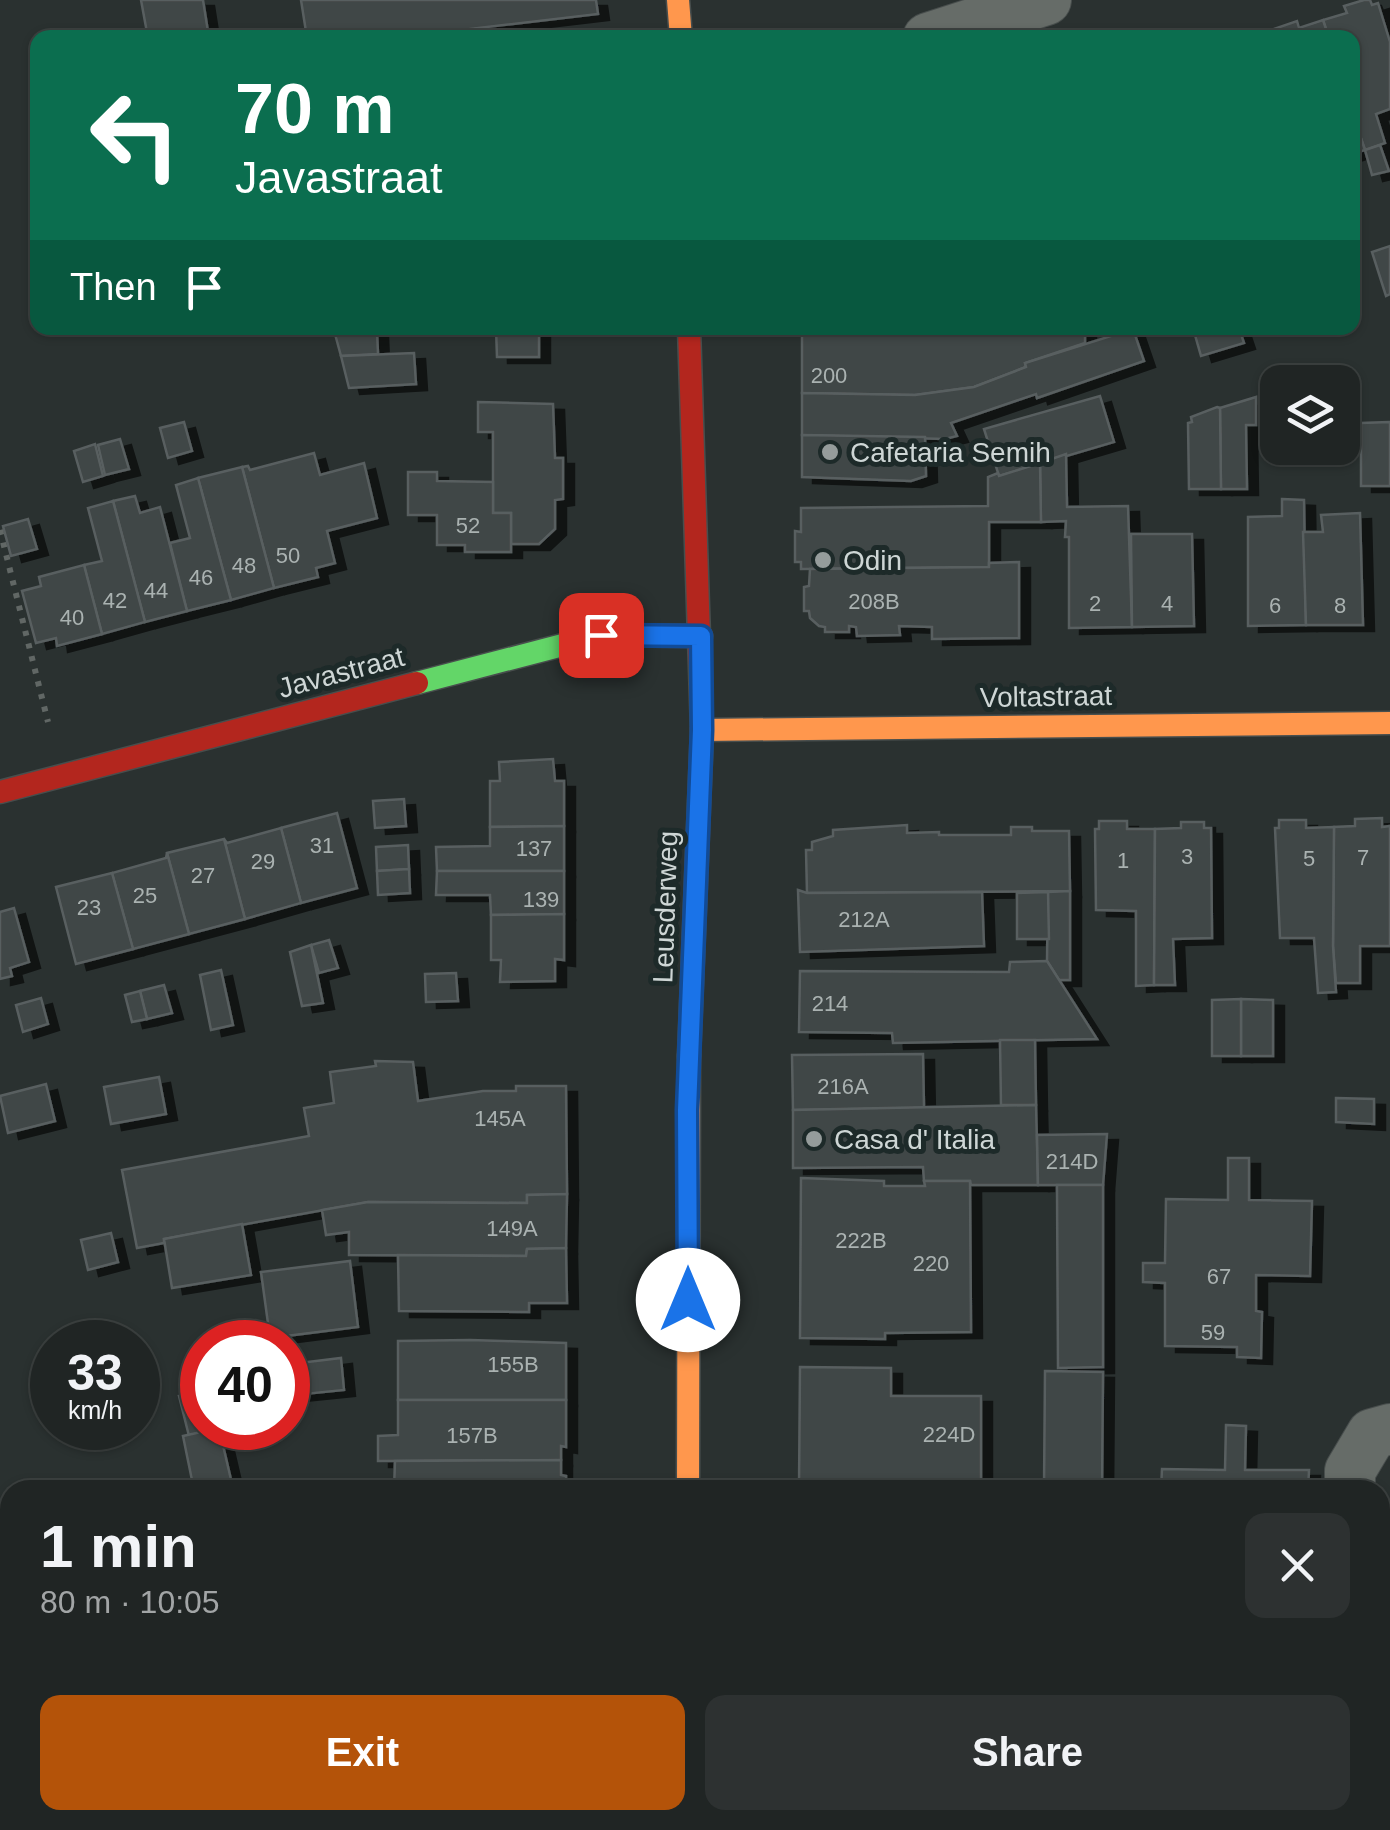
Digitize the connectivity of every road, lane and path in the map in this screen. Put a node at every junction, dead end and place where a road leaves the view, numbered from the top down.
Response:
1 (678, 0) edge
2 (1046, 0) edge
3 (680, 30) edge
4 (953, 30) edge
5 (689, 335) edge
6 (0, 530) edge
7 (701, 636) junction
8 (1390, 723) edge
9 (702, 730) junction
10 (62, 776) junction
11 (0, 792) edge
12 (1390, 1429) edge
13 (688, 1480) edge
14 (1350, 1480) edge

1 - 3 street
2 - 4 street
5 - 7 street, Leusderweg
6 - 10 path
7 - 9 street, Leusderweg
7 - 10 street, Javastraat
8 - 9 street, Voltastraat
9 - 13 street, Leusderweg
10 - 11 street, Javastraat
12 - 14 street

